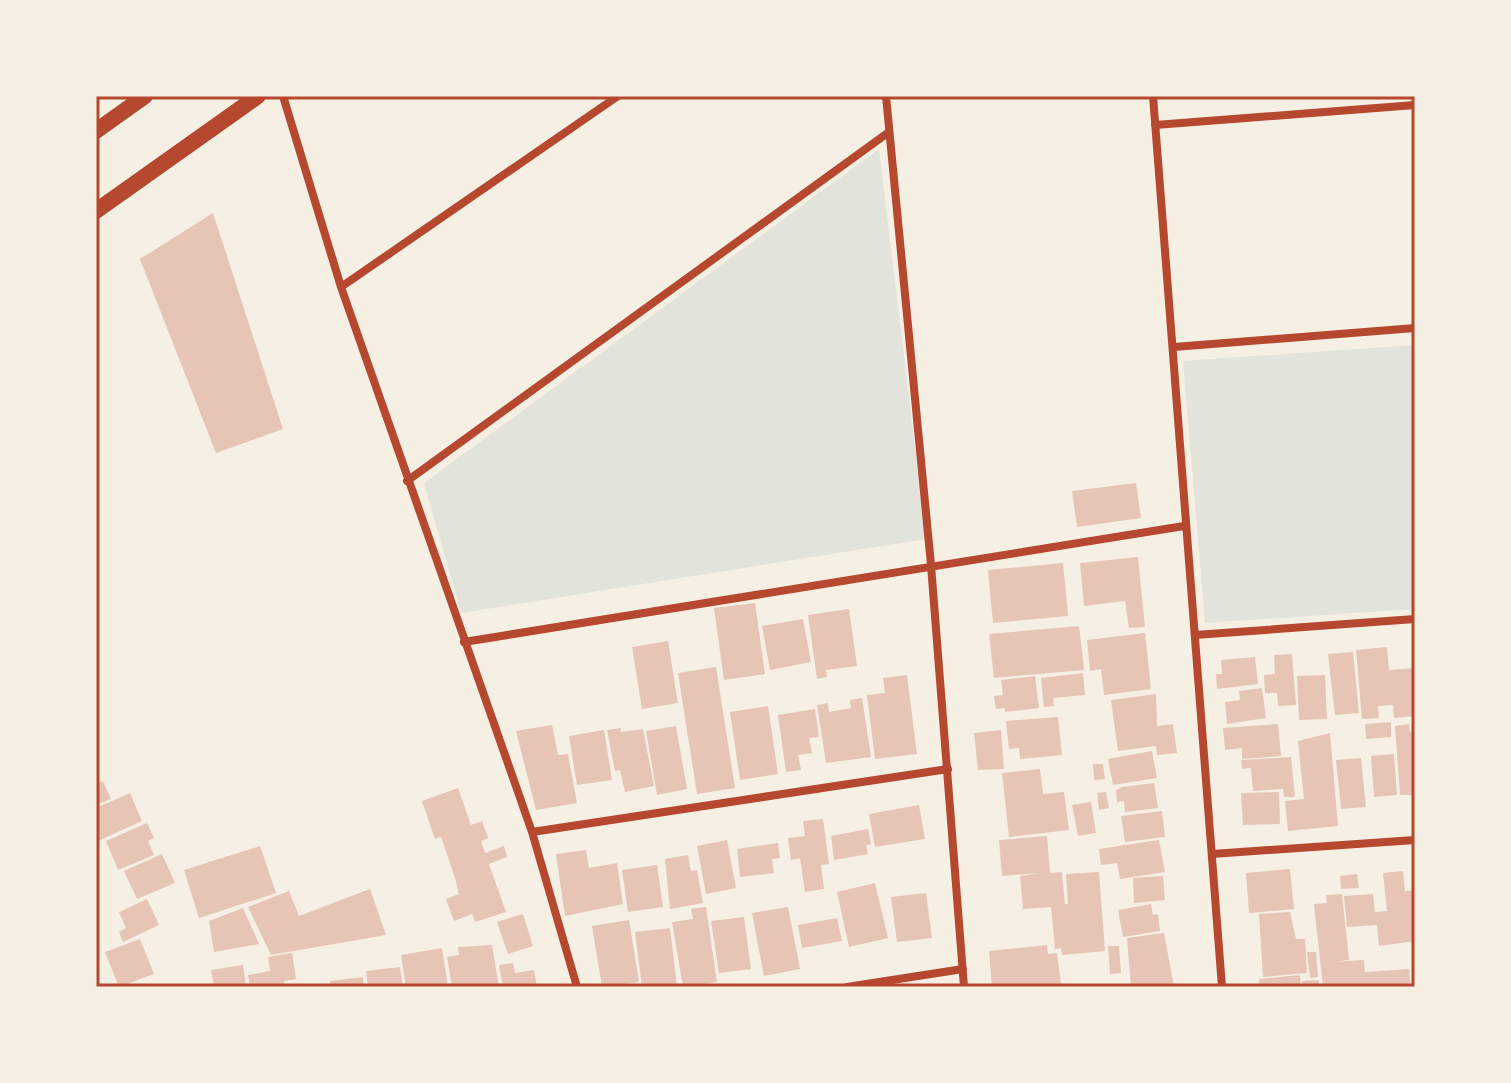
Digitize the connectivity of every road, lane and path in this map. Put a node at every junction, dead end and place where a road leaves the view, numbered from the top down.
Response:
1 (145, 96) edge
2 (258, 96) edge
3 (283, 96) edge
4 (618, 96) edge
5 (886, 96) edge
6 (1153, 96) edge
7 (1415, 105) edge
8 (1155, 125) junction
9 (96, 131) edge
10 (889, 132) junction
11 (96, 211) edge
12 (341, 287) junction
13 (1415, 328) edge
14 (1174, 347) junction
15 (407, 481) junction
16 (1184, 526) junction
17 (931, 565) junction
18 (1415, 619) edge
19 (1195, 635) junction
20 (464, 642) junction
21 (948, 769) junction
22 (532, 832) junction
23 (1415, 840) edge
24 (1212, 854) junction
25 (963, 969) junction
26 (577, 987) edge
27 (847, 987) edge
28 (964, 987) edge
29 (1222, 987) edge

1 - 9 main road
2 - 11 main road
3 - 12 street
4 - 12 street
5 - 10 street
6 - 8 street
7 - 8 street
8 - 14 street
10 - 15 street
10 - 17 street
12 - 15 street
13 - 14 street
14 - 16 street
15 - 20 street
16 - 17 street
16 - 19 street
17 - 20 street
17 - 21 street
18 - 19 street
19 - 24 street
20 - 22 street
21 - 22 street
21 - 25 street
22 - 26 street
23 - 24 street
24 - 29 street
25 - 27 street
25 - 28 street

